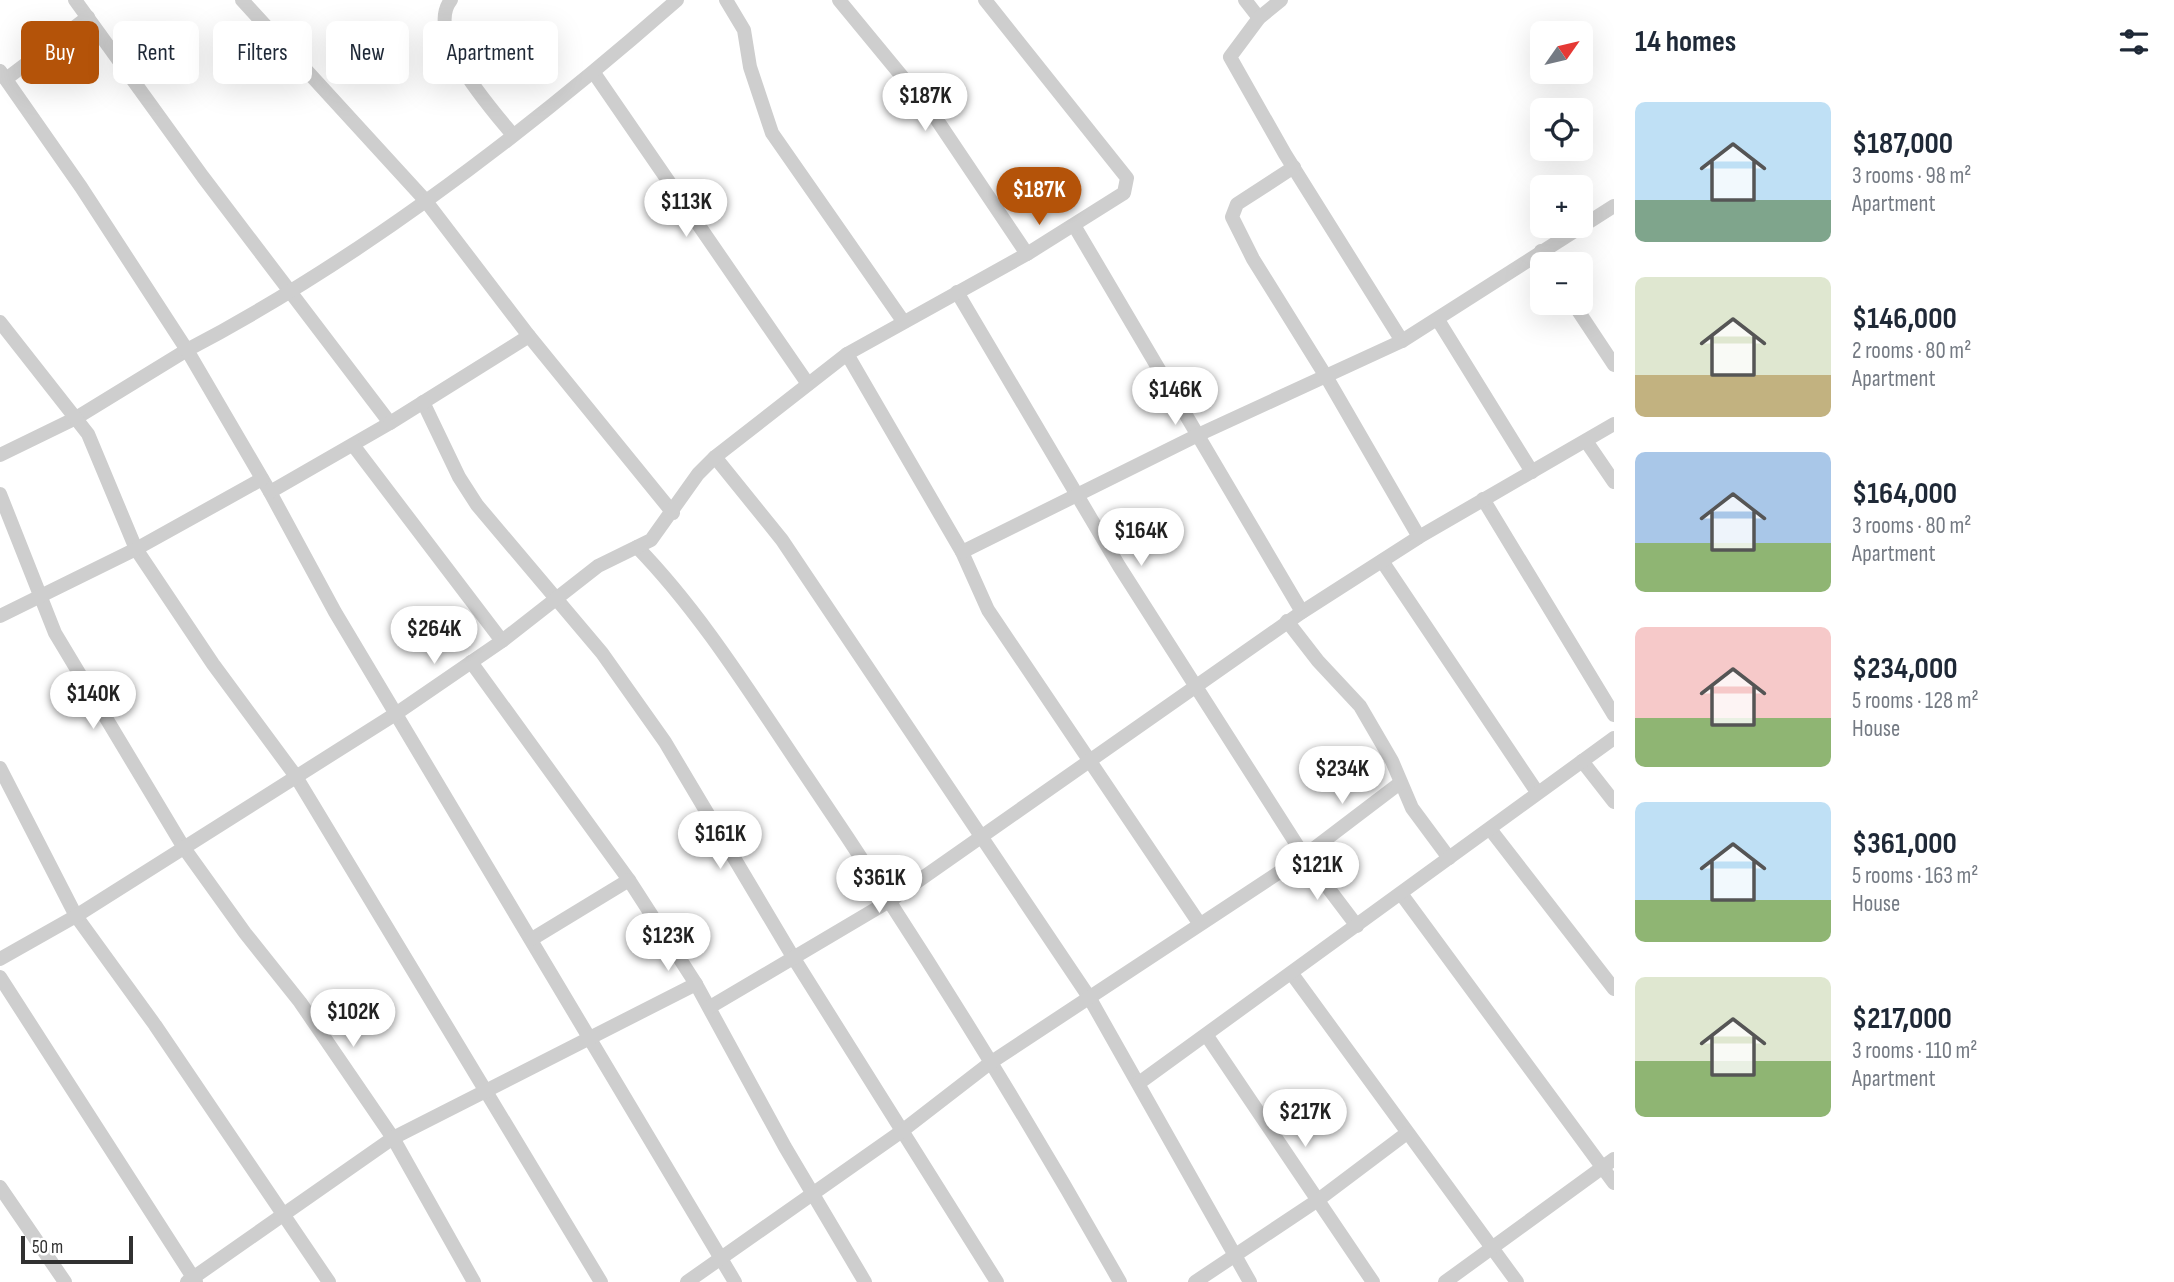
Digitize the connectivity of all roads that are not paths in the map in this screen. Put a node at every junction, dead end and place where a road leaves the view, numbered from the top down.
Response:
1 (75, 0) edge
2 (242, 0) edge
3 (451, 0) edge
4 (677, 0) edge
5 (726, 0) edge
6 (839, 0) edge
7 (985, 0) edge
8 (1245, 0) edge
9 (1281, 0) edge
10 (88, 17) junction
11 (1259, 18) junction
12 (594, 73) junction
13 (3, 75) edge
14 (512, 134) junction
15 (1294, 167) junction
16 (425, 200) junction
17 (1614, 206) edge
18 (1075, 226) junction
19 (1541, 251) joint
20 (1027, 254) junction
21 (292, 292) junction
22 (957, 292) junction
23 (1581, 315) edge
24 (1438, 320) junction
25 (903, 321) junction
26 (0, 322) edge
27 (530, 336) junction
28 (1402, 341) junction
29 (187, 350) junction
30 (846, 354) junction
31 (1614, 365) edge
32 (1327, 378) junction
33 (808, 384) junction
34 (423, 402) junction
35 (76, 418) junction
36 (390, 423) junction
37 (1614, 424) edge
38 (1200, 434) junction
39 (1586, 441) junction
40 (353, 445) junction
41 (0, 455) edge
42 (715, 457) junction
43 (1532, 472) junction
44 (262, 479) junction
45 (1614, 482) edge
46 (270, 492) junction
47 (0, 494) edge
48 (1079, 497) junction
49 (1483, 499) junction
50 (673, 513) junction
51 (1419, 537) junction
52 (637, 547) junction
53 (136, 549) junction
54 (962, 552) junction
55 (1382, 561) junction
56 (40, 596) junction
57 (558, 598) junction
58 (1302, 611) junction
59 (0, 616) edge
60 (1287, 621) junction
61 (502, 641) junction
62 (471, 662) junction
63 (1196, 686) junction
64 (397, 713) junction
65 (1614, 715) edge
66 (1614, 738) edge
67 (1582, 761) junction
68 (1088, 762) junction
69 (0, 768) edge
70 (295, 775) junction
71 (1400, 783) junction
72 (1538, 792) junction
73 (1614, 802) edge
74 (1489, 829) junction
75 (980, 837) junction
76 (184, 848) junction
77 (1304, 856) junction
78 (1449, 859) junction
79 (629, 880) junction
80 (1402, 895) junction
81 (891, 900) junction
82 (76, 916) junction
83 (1199, 923) junction
84 (1357, 926) junction
85 (532, 939) junction
86 (793, 957) junction
87 (0, 959) edge
88 (1292, 974) junction
89 (0, 977) edge
90 (696, 984) junction
91 (1614, 989) edge
92 (1089, 997) junction
93 (710, 1007) junction
94 (1207, 1036) junction
95 (591, 1038) junction
96 (990, 1063) junction
97 (1139, 1083) junction
98 (487, 1091) junction
99 (902, 1131) junction
100 (1407, 1133) junction
101 (393, 1138) junction
102 (1608, 1163) edge
103 (1614, 1183) edge
104 (0, 1187) edge
105 (812, 1194) junction
106 (1318, 1199) junction
107 (281, 1214) junction
108 (1492, 1247) junction
109 (1234, 1256) junction
110 (720, 1257) junction
111 (192, 1281) edge
112 (65, 1282) edge
113 (329, 1282) edge
114 (474, 1282) edge
115 (601, 1282) edge
116 (687, 1282) edge
117 (735, 1282) edge
118 (865, 1282) edge
119 (997, 1282) edge
120 (1120, 1282) edge
121 (1195, 1282) edge
122 (1250, 1282) edge
123 (1373, 1282) edge
124 (1444, 1282) edge
125 (1517, 1282) edge

1 - 10 street
2 - 16 street
3 - 14 street
4 - 12 street
5 - 25 street
6 - 20 street
7 - 18 street
8 - 11 street
9 - 11 street
10 - 13 street
10 - 21 street
11 - 15 street
12 - 14 street
12 - 33 street
13 - 29 street
14 - 16 street
15 - 28 street
15 - 32 street
16 - 21 street
16 - 27 street
17 - 19 street
18 - 20 street
18 - 38 street
19 - 24 street
20 - 22 street
21 - 29 street
21 - 36 street
22 - 25 street
22 - 48 street
23 - 31 street
24 - 28 street
24 - 43 street
25 - 30 street
26 - 35 street
27 - 34 street
27 - 50 street
28 - 32 street
29 - 35 street
29 - 44 street
30 - 33 street
30 - 54 street
32 - 38 street
32 - 51 street
33 - 42 street
34 - 36 street
34 - 57 street
35 - 41 street
35 - 53 street
36 - 40 street
37 - 39 street
38 - 48 street
38 - 58 street
39 - 43 street
39 - 45 street
40 - 46 street
40 - 61 street
42 - 50 street
42 - 75 street
43 - 49 street
44 - 46 street
44 - 53 street
46 - 64 street
47 - 56 street
48 - 54 street
48 - 63 street
49 - 51 street
49 - 65 street
50 - 52 street
51 - 55 street
52 - 57 street
52 - 81 street
53 - 56 street
53 - 70 street
54 - 68 street
55 - 58 street
55 - 72 street
56 - 59 street
56 - 76 street
57 - 61 street
57 - 86 street
58 - 60 street
60 - 63 street
60 - 71 street
61 - 62 street
62 - 64 street
62 - 79 street
63 - 68 street
63 - 77 street
64 - 70 street
64 - 85 street
66 - 67 street
67 - 72 street
67 - 73 street
68 - 75 street
68 - 83 street
69 - 82 street
70 - 76 street
70 - 98 street
71 - 77 street
71 - 78 street
72 - 74 street
74 - 78 street
74 - 91 street
75 - 81 street
75 - 92 street
76 - 82 street
76 - 101 street
77 - 83 street
77 - 84 street
78 - 80 street
79 - 85 street
79 - 90 street
80 - 84 street
80 - 102 street
81 - 86 street
81 - 96 street
82 - 87 street
82 - 107 street
83 - 92 street
84 - 88 street
85 - 95 street
86 - 93 street
86 - 99 street
88 - 94 street
88 - 100 street
89 - 111 street
90 - 93 street
90 - 95 street
92 - 96 street
92 - 97 street
93 - 105 street
94 - 97 street
94 - 106 street
95 - 98 street
95 - 110 street
96 - 99 street
96 - 120 street
97 - 109 street
98 - 101 street
98 - 115 street
99 - 105 street
99 - 119 street
100 - 106 street
100 - 108 street
101 - 107 street
101 - 114 street
102 - 103 street
102 - 108 street
104 - 112 street
105 - 110 street
105 - 118 street
106 - 109 street
106 - 123 street
107 - 111 street
107 - 113 street
108 - 124 street
108 - 125 street
109 - 121 street
109 - 122 street
110 - 116 street
110 - 117 street

